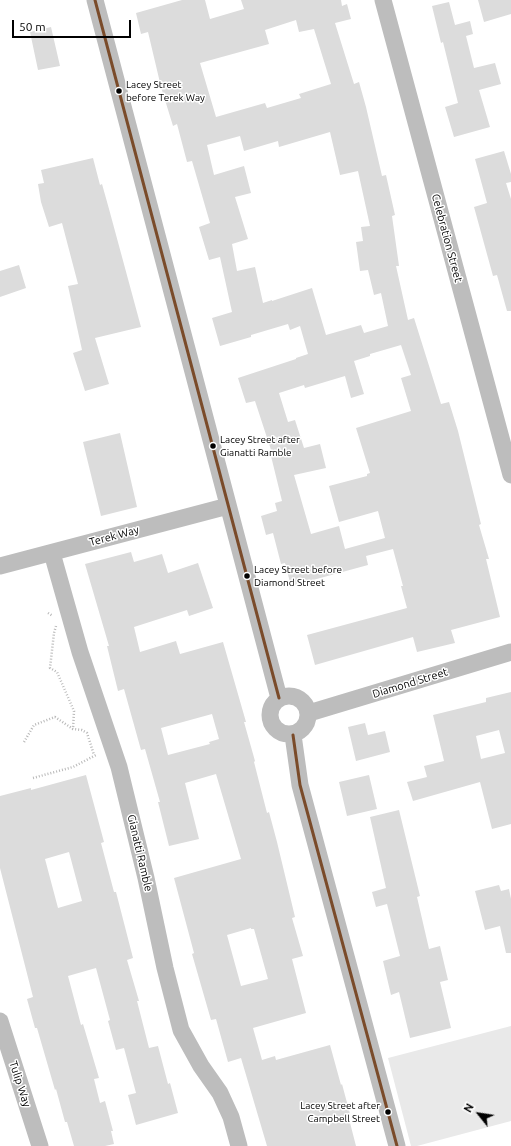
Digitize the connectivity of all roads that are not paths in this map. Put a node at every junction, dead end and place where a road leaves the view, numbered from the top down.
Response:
1 (95, 0) edge
2 (383, 0) edge
3 (511, 476) edge
4 (228, 506) junction
5 (52, 553) junction
6 (0, 566) edge
7 (511, 652) edge
8 (279, 698) junction
9 (309, 713) junction
10 (293, 735) junction
11 (0, 1021) edge
12 (40, 1146) edge
13 (239, 1146) edge
14 (397, 1146) edge

1 - 4 street
2 - 3 street, Celebration Street
4 - 5 street, Terek Way
4 - 8 street
5 - 6 street, Terek Way
5 - 13 street, Gianatti Ramble
7 - 9 street, Diamond Street
8 - 9 street
8 - 10 street
9 - 10 street
10 - 14 street
11 - 12 street, Tulip Way

